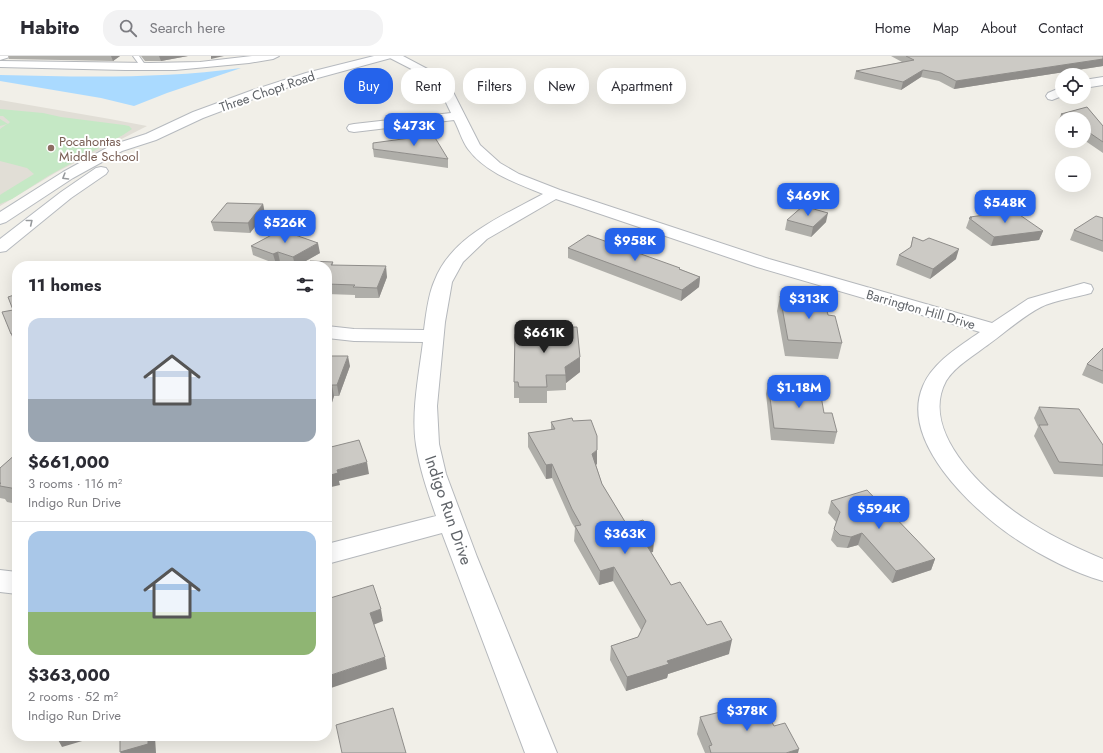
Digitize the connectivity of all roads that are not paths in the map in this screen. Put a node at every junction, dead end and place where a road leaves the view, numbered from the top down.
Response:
1 (10, 56) edge
2 (136, 56) edge
3 (273, 56) edge
4 (387, 56) edge
5 (394, 56) edge
6 (0, 58) edge
7 (0, 64) edge
8 (143, 66) junction
9 (1103, 82) edge
10 (1091, 83) edge
11 (458, 116) junction
12 (354, 128) dead end
13 (151, 137) junction
14 (555, 193) junction
15 (0, 219) edge
16 (0, 247) edge
17 (1084, 289) dead end
18 (994, 330) junction
19 (332, 333) edge
20 (434, 336) junction
21 (451, 521) junction
22 (332, 553) edge
23 (1103, 572) edge
24 (0, 581) edge
25 (12, 582) edge
26 (541, 753) edge

1 - 6 lane
2 - 8 lane
3 - 8 street
4 - 13 street, Three Chopt Road
5 - 11 street, Barrington Hill Drive
7 - 8 street
9 - 10 street
11 - 12 street
11 - 14 street, Barrington Hill Drive
13 -> 15 street, Three Chopt Road
16 -> 13 street, Three Chopt Road
14 - 18 street, Barrington Hill Drive
14 - 20 street, Indigo Run Drive
17 - 18 street
18 - 23 street
19 - 20 street
20 - 21 street, Indigo Run Drive
21 - 22 street
21 - 26 street, Indigo Run Drive
24 - 25 street

